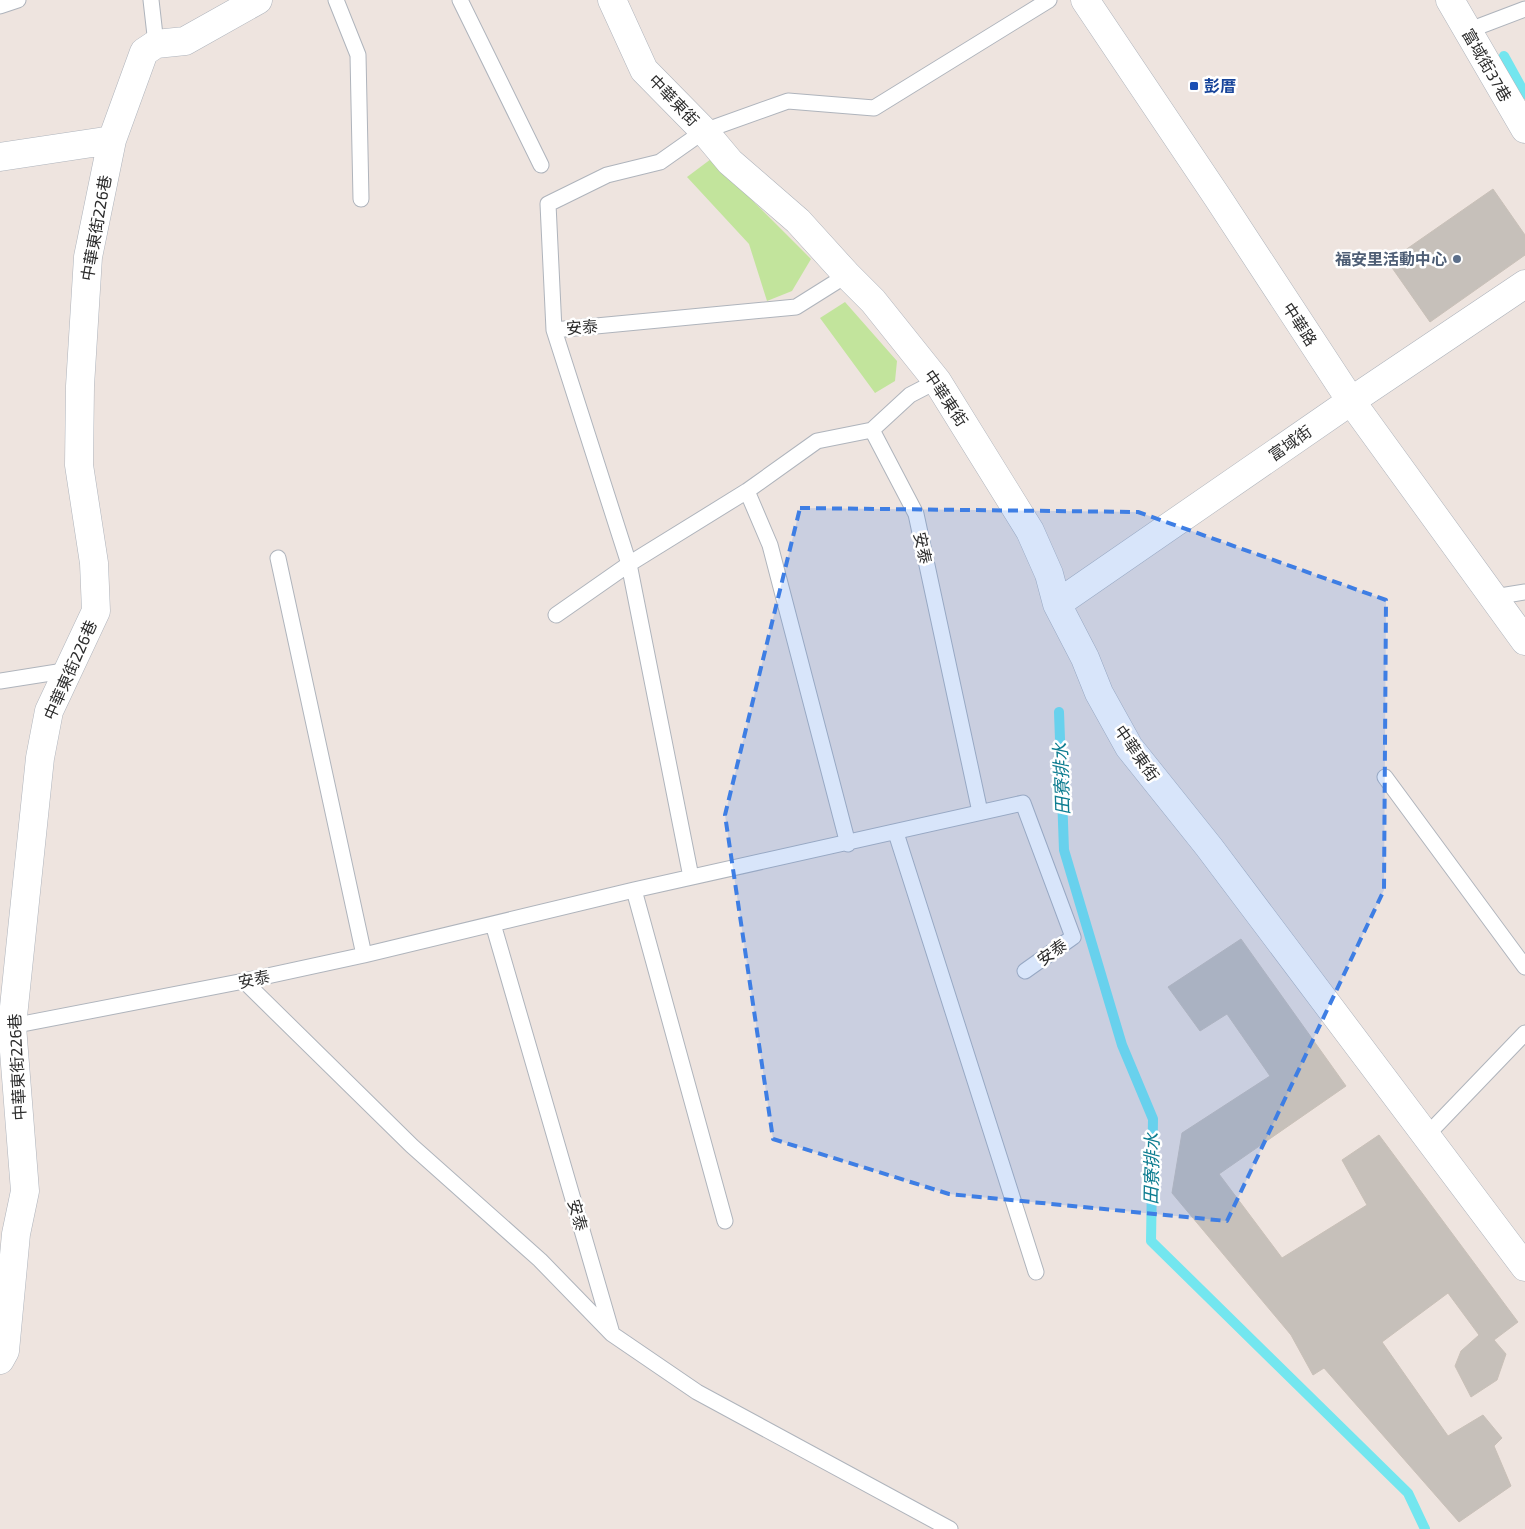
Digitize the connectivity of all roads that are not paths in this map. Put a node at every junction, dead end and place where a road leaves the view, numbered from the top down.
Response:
1 (18, 0) edge
2 (151, 0) edge
3 (258, 0) edge
4 (336, 0) edge
5 (460, 0) edge
6 (612, 0) edge
7 (1049, 0) edge
8 (1085, 0) edge
9 (1450, 0) edge
10 (0, 6) edge
11 (1525, 9) edge
12 (1467, 30) junction
13 (156, 44) junction
14 (1525, 129) edge
15 (704, 132) junction
16 (112, 140) junction
17 (0, 156) edge
18 (541, 165) dead end
19 (361, 199) dead end
20 (847, 275) junction
21 (1525, 284) edge
22 (554, 330) junction
23 (936, 381) junction
24 (1350, 401) junction
25 (872, 430) junction
26 (747, 491) junction
27 (278, 558) dead end
28 (629, 564) junction
29 (1525, 592) edge
30 (1494, 598) junction
31 (1057, 604) junction
32 (556, 615) dead end
33 (1525, 641) edge
34 (70, 670) junction
35 (0, 681) edge
36 (1385, 777) dead end
37 (980, 812) junction
38 (896, 833) junction
39 (848, 844) junction
40 (691, 877) junction
41 (634, 890) junction
42 (493, 924) junction
43 (364, 955) junction
44 (1525, 967) edge
45 (1025, 971) dead end
46 (244, 982) junction
47 (12, 1026) junction
48 (1525, 1033) edge
49 (1426, 1136) junction
50 (725, 1221) dead end
51 (1525, 1267) edge
52 (1036, 1272) dead end
53 (612, 1334) junction
54 (0, 1360) edge
55 (950, 1529) edge

1 - 10 lane
2 - 13 lane
3 - 13 street
4 - 19 lane
5 - 18 lane
6 - 15 street, 中華東街
7 - 15 lane
8 - 24 street, 中華路
9 - 12 street, 富域街37巷
11 - 12 lane
12 - 14 street, 富域街37巷
13 - 16 street, 中華東街226巷
15 - 20 street, 中華東街
15 - 22 lane
16 - 17 street
16 - 34 street, 中華東街226巷
20 - 22 lane, 安泰
20 - 23 street, 中華東街
21 - 24 street, 富域街
22 - 28 lane, 安泰
23 - 25 lane
23 - 31 street, 中華東街
24 - 30 street, 中華路
24 - 31 street, 富域街
25 - 26 lane
25 - 37 lane, 安泰
26 - 28 lane
26 - 39 lane
27 - 43 lane
28 - 32 lane
28 - 40 lane, 安泰
29 - 30 lane
30 - 33 street, 中華路
31 - 49 street, 中華東街
34 - 35 lane
34 - 47 street, 中華東街226巷
36 - 44 lane
37 - 38 lane, 安泰
37 - 45 lane, 安泰
38 - 39 lane, 安泰
38 - 52 lane
39 - 40 lane, 安泰
40 - 41 lane, 安泰
41 - 42 lane, 安泰
41 - 50 lane
42 - 43 lane, 安泰
42 - 53 lane, 安泰
43 - 46 lane, 安泰
46 - 47 lane, 安泰
46 - 53 lane
47 - 54 street, 中華東街226巷
48 - 49 lane
49 - 51 street, 中華東街
53 - 55 lane

